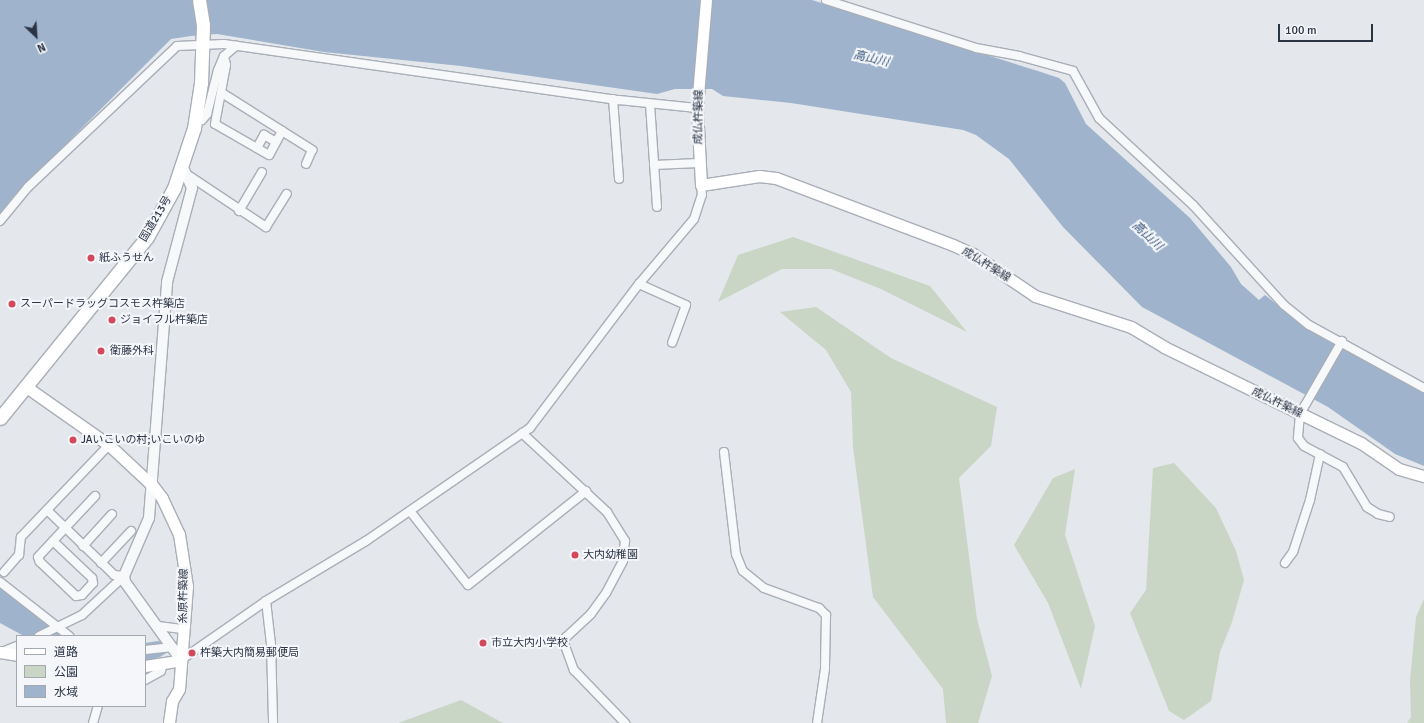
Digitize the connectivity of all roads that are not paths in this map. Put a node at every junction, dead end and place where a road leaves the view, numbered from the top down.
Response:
1 (199, 0) edge
2 (706, 0) edge
3 (826, 0) edge
4 (203, 44) junction
5 (236, 46) junction
6 (224, 56) junction
7 (222, 93) junction
8 (613, 99) junction
9 (650, 104) junction
10 (697, 108) junction
11 (196, 119) junction
12 (282, 132) junction
13 (276, 142) junction
14 (257, 148) junction
15 (699, 163) junction
16 (306, 164) dead end
17 (654, 165) junction
18 (182, 166) junction
19 (262, 172) dead end
20 (619, 179) dead end
21 (701, 185) junction
22 (287, 194) dead end
23 (657, 207) dead end
24 (239, 211) junction
25 (0, 221) edge
26 (639, 284) junction
27 (1342, 341) junction
28 (672, 343) dead end
29 (25, 386) junction
30 (1424, 388) edge
31 (1300, 414) junction
32 (0, 418) edge
33 (522, 433) junction
34 (109, 445) junction
35 (724, 452) dead end
36 (1320, 454) junction
37 (1424, 476) edge
38 (153, 486) junction
39 (586, 491) junction
40 (95, 496) dead end
41 (47, 510) junction
42 (410, 511) junction
43 (112, 514) dead end
44 (1390, 516) dead end
45 (65, 528) junction
46 (131, 531) dead end
47 (53, 540) junction
48 (83, 546) junction
49 (101, 563) junction
50 (1285, 563) dead end
51 (4, 572) dead end
52 (124, 576) junction
53 (0, 582) edge
54 (266, 601) junction
55 (158, 626) junction
56 (58, 628) junction
57 (184, 629) junction
58 (41, 635) edge
59 (68, 635) edge
60 (16, 646) edge
61 (174, 647) junction
62 (146, 650) edge
63 (1, 652) edge
64 (16, 656) edge
65 (181, 660) junction
66 (163, 664) junction
67 (146, 666) edge
68 (146, 679) edge
69 (98, 707) edge
70 (93, 723) edge
71 (169, 723) edge
72 (273, 723) edge
73 (624, 723) edge
74 (817, 723) edge

1 - 4 highway, 国道213号
2 - 10 main road, 成仏杵築線
3 - 27 street
4 - 5 street
4 - 11 highway, 国道213号
4 - 25 street
5 - 6 street
5 - 8 street
6 - 7 street
6 - 11 street
7 - 12 street
7 - 14 street
8 - 9 street
8 - 20 street
9 - 10 street
9 - 17 street
10 - 15 main road, 成仏杵築線
11 - 18 highway, 国道213号
12 - 13 street
12 - 16 street
13 - 14 street
13 - 14 street
15 - 17 street
15 - 21 main road, 成仏杵築線
17 - 23 street
18 - 24 street
18 - 29 highway, 国道213号
18 - 38 street
19 - 24 street
21 - 26 street
21 - 31 main road, 成仏杵築線
22 - 24 street
26 - 28 street
26 - 33 street
27 - 30 street
27 - 31 street
29 - 32 highway, 国道213号
29 - 34 main road, 糸原杵築線
31 - 36 street
31 - 37 main road, 成仏杵築線
33 - 39 street
33 - 42 street
34 - 38 main road, 糸原杵築線
34 - 41 street
35 - 74 street
36 - 44 street
36 - 50 street
38 - 52 street
38 - 57 main road, 糸原杵築線
39 - 42 street
39 - 73 street
40 - 45 street
41 - 45 street
41 - 51 street
42 - 54 street
43 - 48 street
45 - 47 street
45 - 48 street
46 - 49 street
47 - 47 street
48 - 49 street
49 - 52 street
52 - 55 street
52 - 56 street
53 - 56 street
54 - 65 street
54 - 72 street
55 - 57 street
55 - 61 street
56 - 58 street
56 - 59 street
57 - 65 main road, 糸原杵築線
60 - 63 street
61 - 62 street
61 - 65 street
63 - 64 main road
65 - 66 main road
65 - 71 main road, 糸原杵築線
66 - 67 main road
66 - 68 street
69 - 70 street

